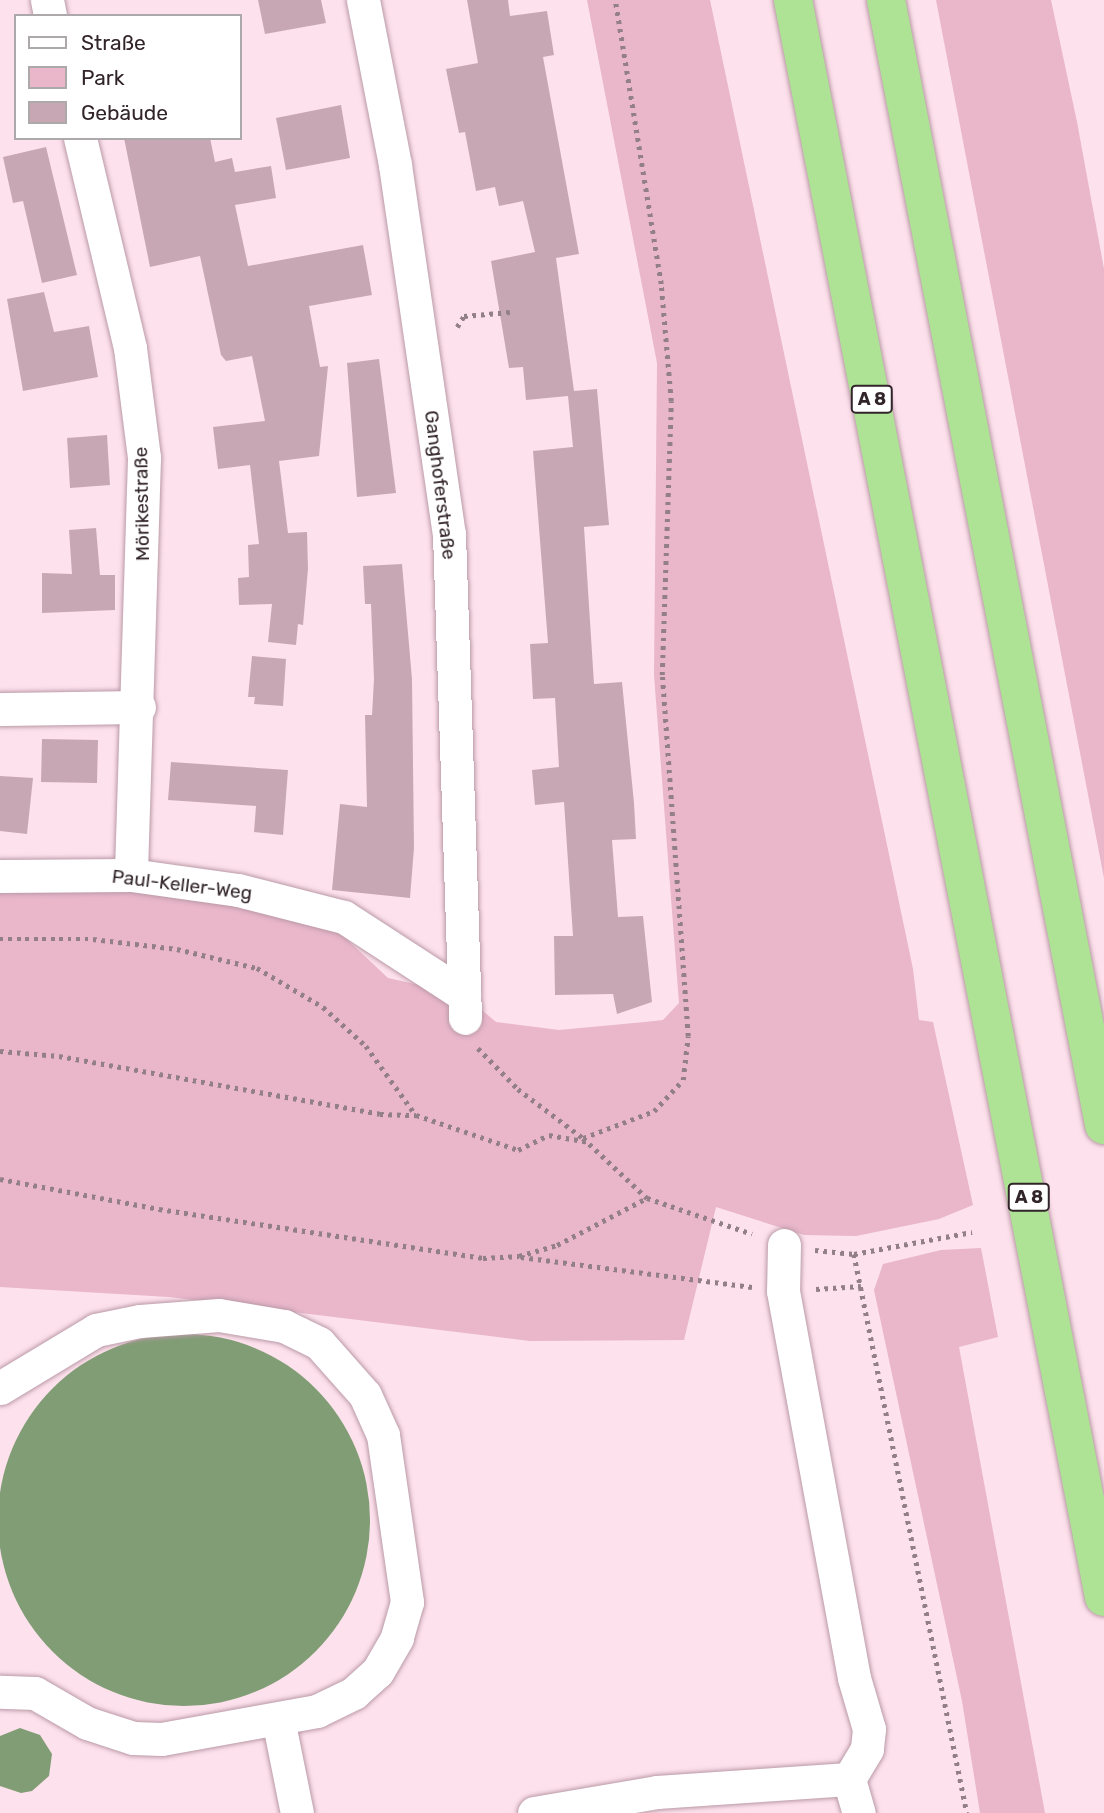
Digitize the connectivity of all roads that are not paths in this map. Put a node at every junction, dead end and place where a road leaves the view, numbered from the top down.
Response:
1 (363, 0) edge
2 (793, 0) edge
3 (886, 0) edge
4 (80, 140) edge
5 (139, 707) junction
6 (0, 709) edge
7 (131, 875) junction
8 (0, 876) edge
9 (464, 1007) joint
10 (1104, 1125) edge
11 (784, 1245) road end
12 (0, 1388) edge
13 (1104, 1597) edge
14 (0, 1692) edge
15 (278, 1719) junction
16 (849, 1779) junction
17 (297, 1813) edge
18 (534, 1813) edge
19 (859, 1813) edge

1 - 9 street, Ganghoferstraße
2 - 13 highway, A 8
3 - 10 highway
4 - 5 street, Mörikestraße
5 - 6 street
5 - 7 street, Mörikestraße
7 - 8 street, Paul-Keller-Weg
7 - 9 street, Paul-Keller-Weg
11 - 16 street
12 - 15 street
14 - 15 street
15 - 17 street
16 - 18 street
16 - 19 street

